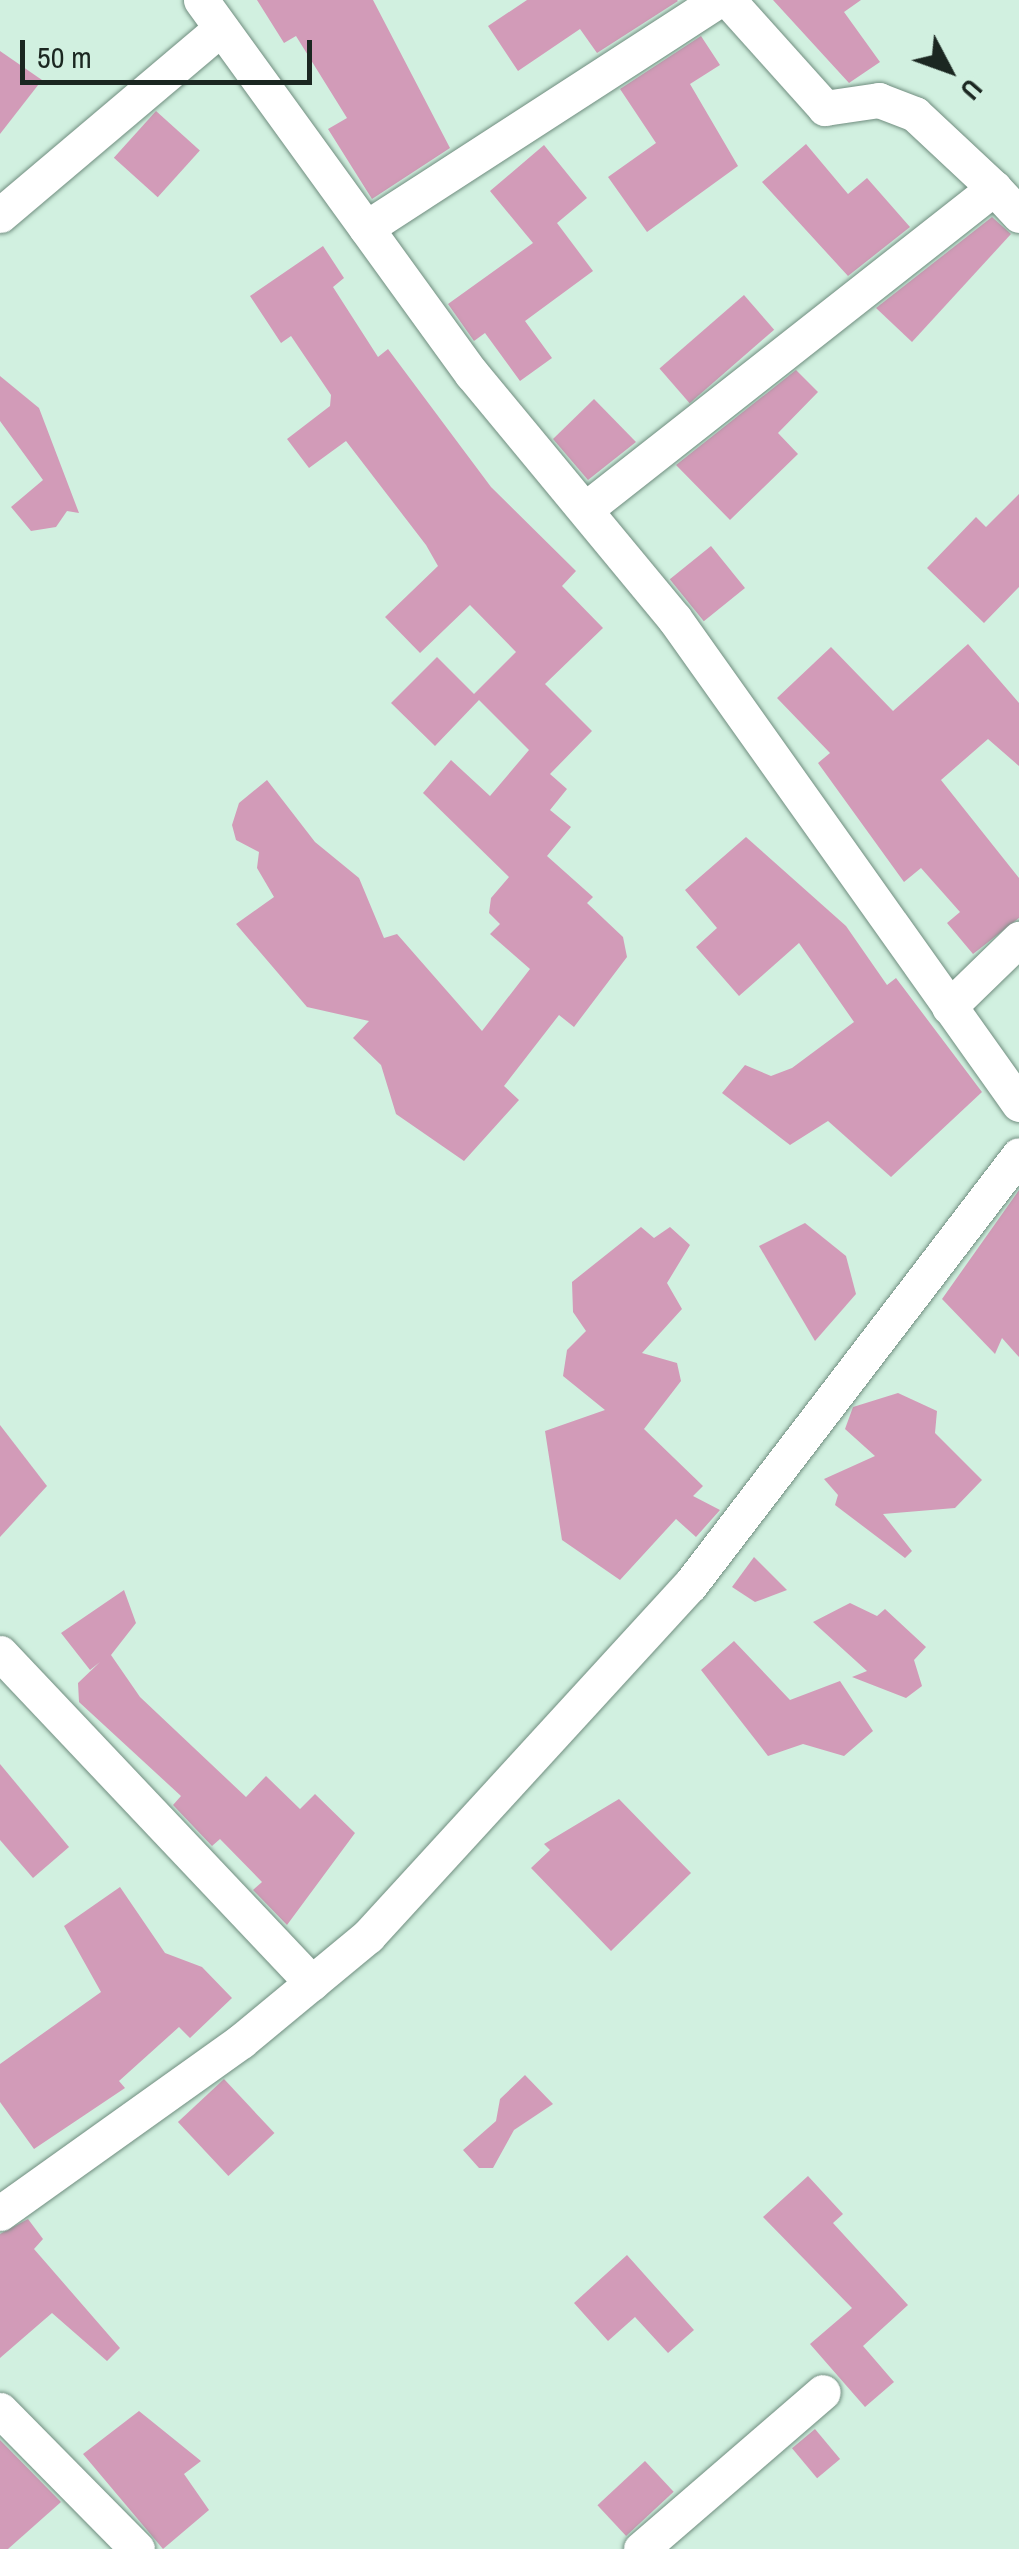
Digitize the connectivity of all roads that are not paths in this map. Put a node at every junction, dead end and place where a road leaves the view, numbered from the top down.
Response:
1 (718, 0) edge
2 (728, 0) edge
3 (211, 14) edge
4 (994, 188) junction
5 (0, 215) edge
6 (1019, 215) edge
7 (366, 228) junction
8 (586, 508) junction
9 (1019, 940) edge
10 (949, 1007) junction
11 (1019, 1104) edge
12 (1019, 1155) edge
13 (0, 1653) edge
14 (312, 1982) junction
15 (0, 2213) edge
16 (823, 2392) dead end
17 (0, 2410) edge
18 (137, 2549) edge
19 (641, 2549) edge

1 - 7 street
2 - 4 street
3 - 5 street
3 - 7 street
4 - 6 street
4 - 8 street
7 - 8 street
8 - 10 street
9 - 10 street
10 - 11 street
12 - 14 street
13 - 14 street
14 - 15 street
16 - 19 street
17 - 18 street

